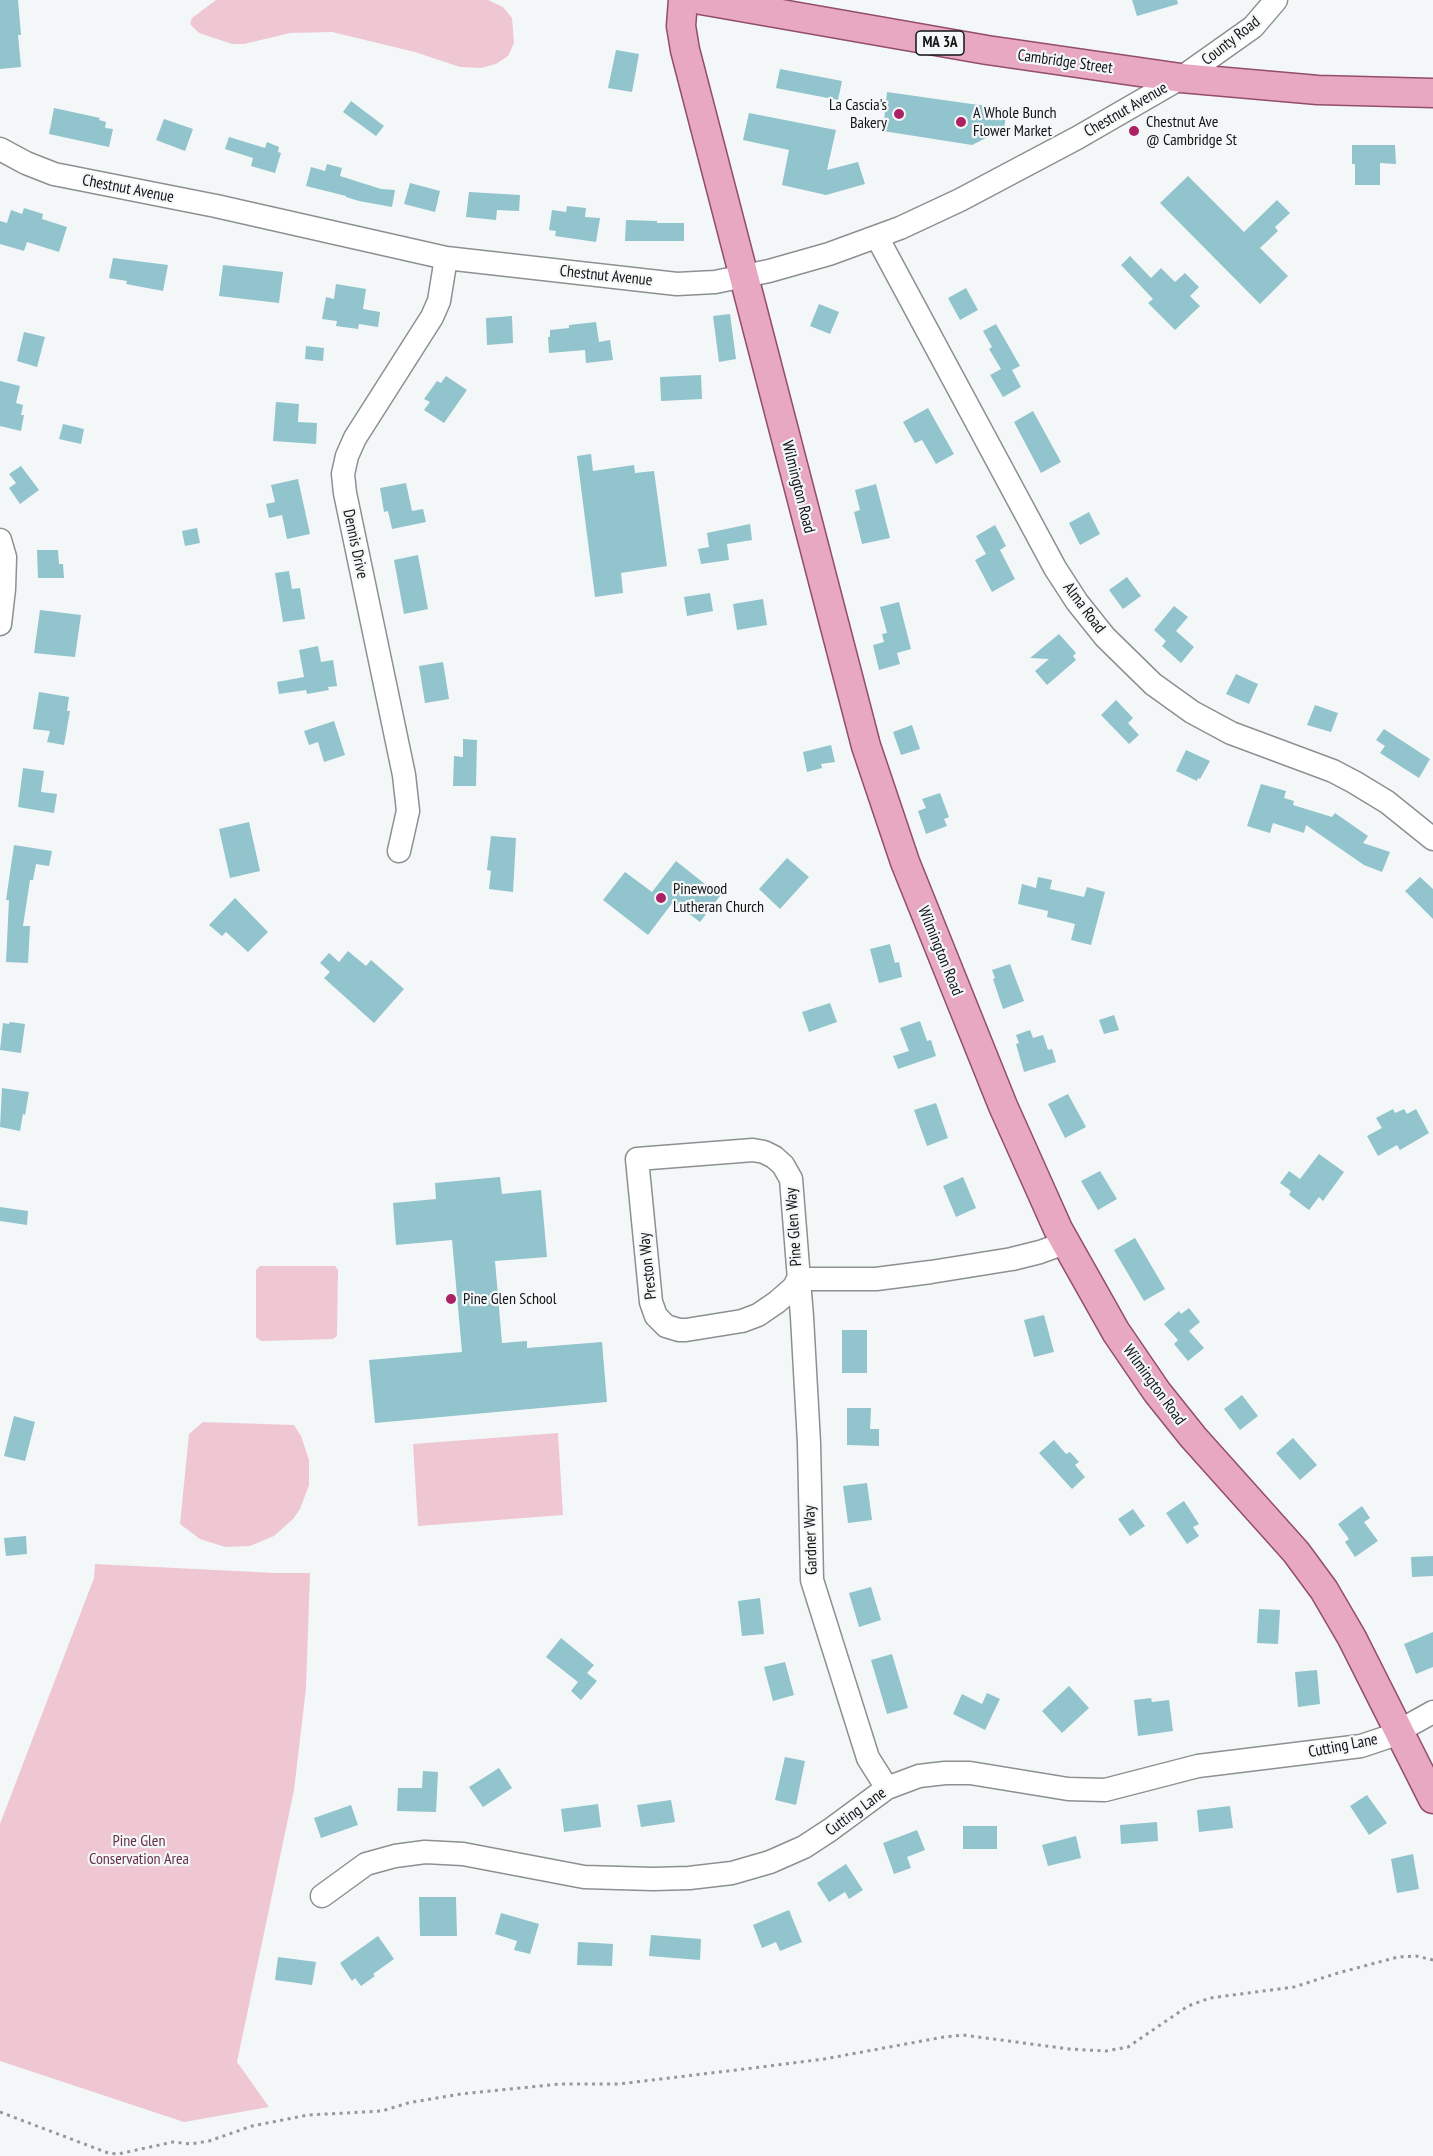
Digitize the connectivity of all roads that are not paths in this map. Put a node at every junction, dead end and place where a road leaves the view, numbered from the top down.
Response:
1 (683, 0) edge
2 (701, 0) edge
3 (1276, 0) edge
4 (1181, 78) junction
5 (1433, 93) edge
6 (0, 149) edge
7 (877, 237) junction
8 (446, 258) junction
9 (745, 277) junction
10 (0, 540) edge
11 (0, 624) edge
12 (1433, 839) edge
13 (399, 851) dead end
14 (637, 1159) joint
15 (1065, 1243) junction
16 (798, 1279) junction
17 (1433, 1712) edge
18 (1400, 1730) junction
19 (887, 1788) junction
20 (1433, 1799) edge
21 (322, 1896) dead end

1 - 9 main road, Wilmington Road
2 - 4 main road, Cambridge Street / MA 3A
3 - 4 street, County Road
4 - 5 main road, Cambridge Street / MA 3A
4 - 7 street, Chestnut Avenue
6 - 8 street, Chestnut Avenue
7 - 9 street, Chestnut Avenue
7 - 12 street, Alma Road
8 - 9 street, Chestnut Avenue
8 - 13 street, Dennis Drive
9 - 15 main road, Wilmington Road
10 - 11 street
14 - 16 street, Pine Glen Way
14 - 16 street, Preston Way
15 - 16 street, Pine Glen Way
15 - 18 main road, Wilmington Road
16 - 19 street, Gardner Way
17 - 18 street, Cutting Lane
18 - 19 street, Cutting Lane
18 - 20 main road, Wilmington Road
19 - 21 street, Cutting Lane

